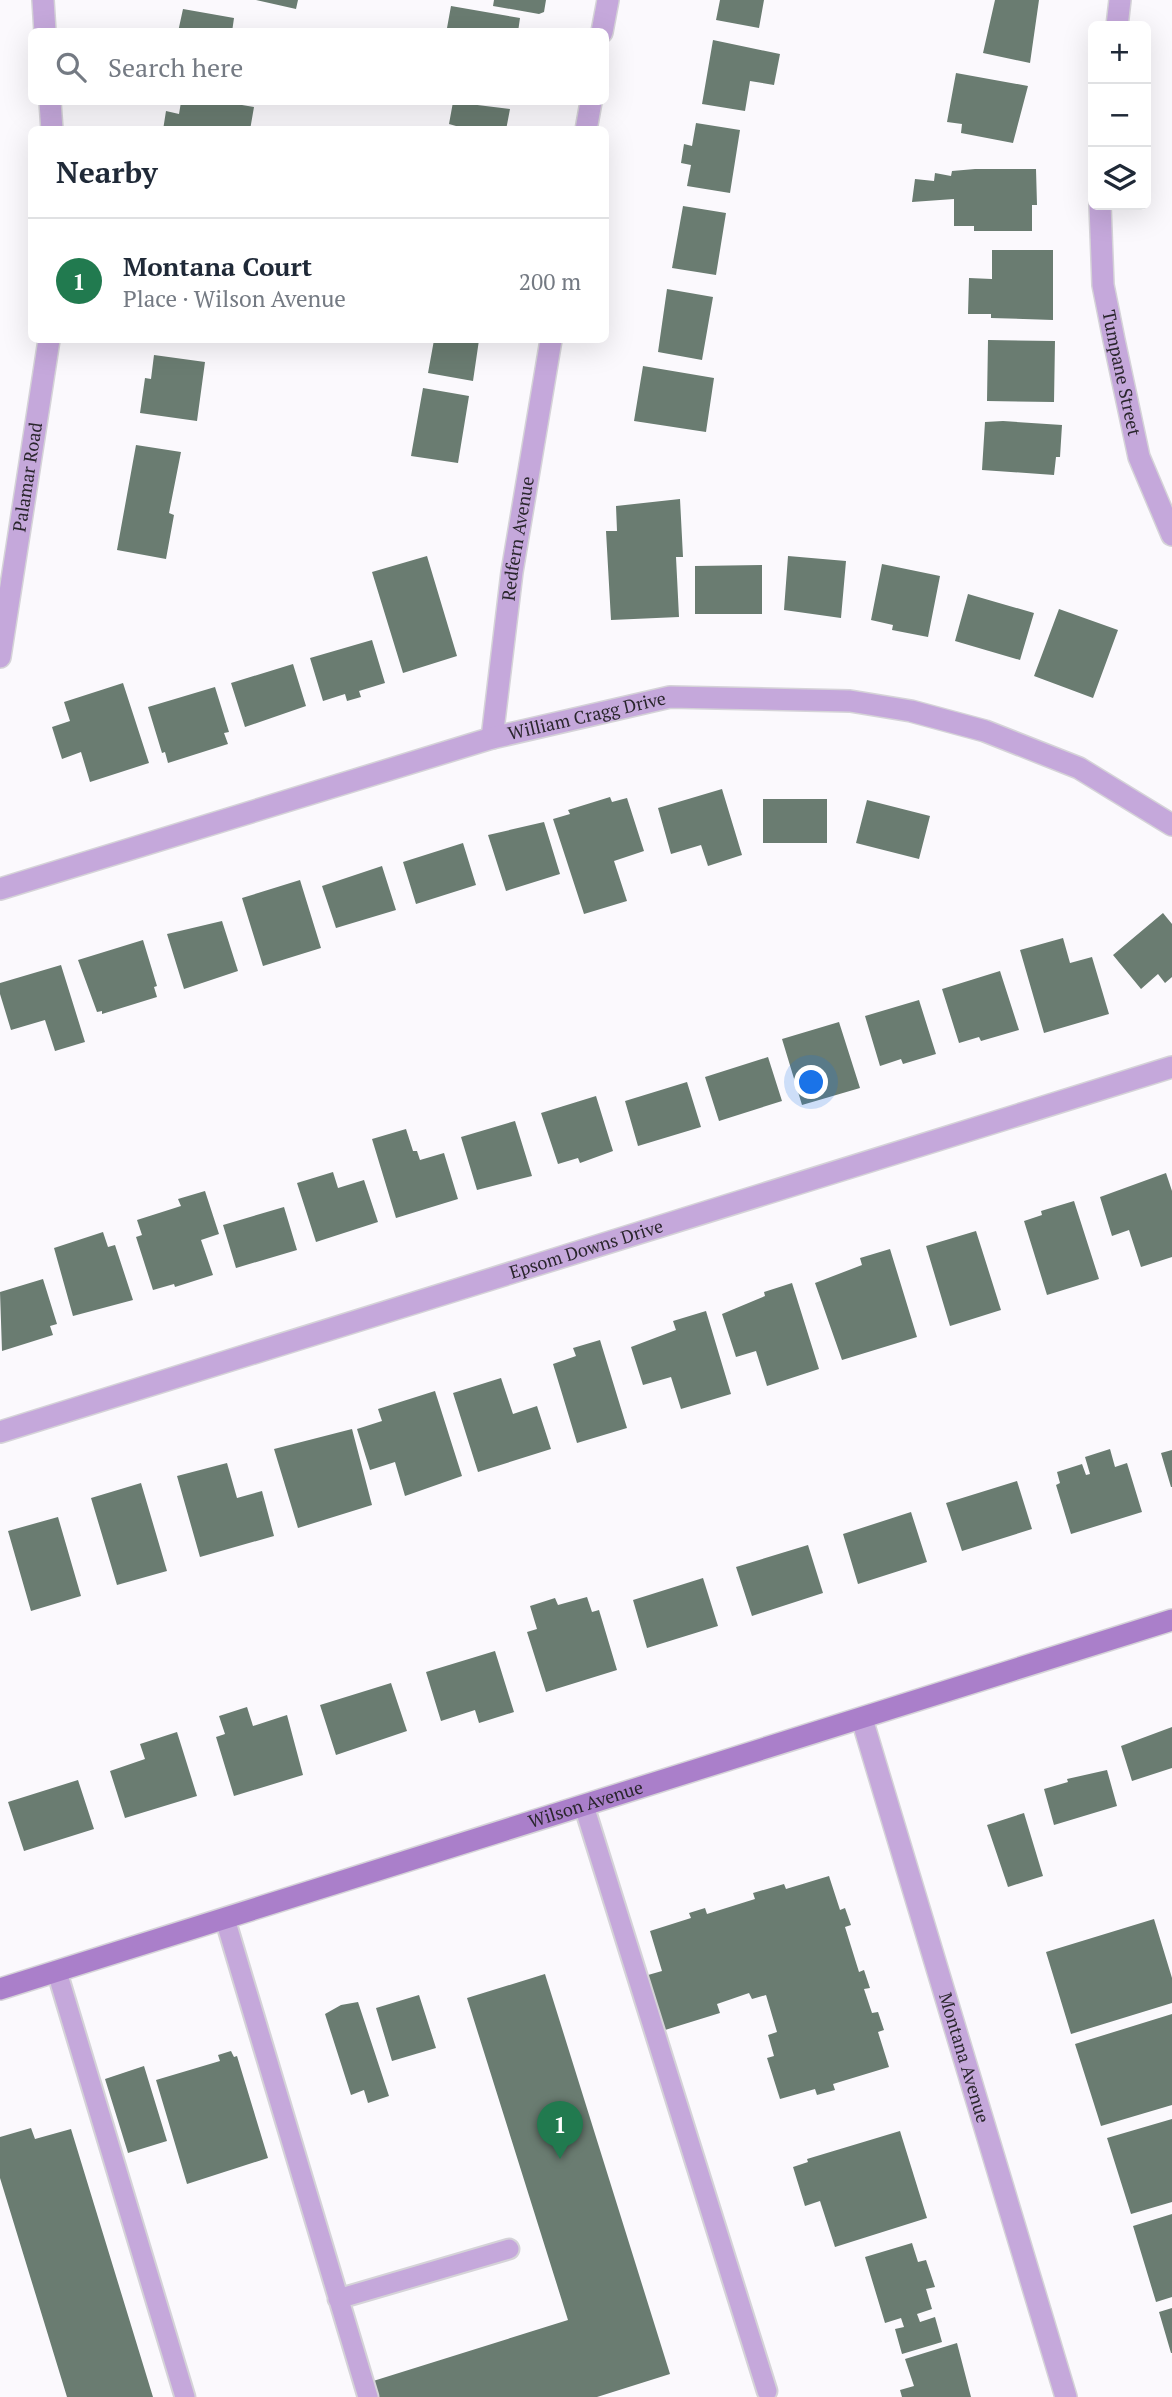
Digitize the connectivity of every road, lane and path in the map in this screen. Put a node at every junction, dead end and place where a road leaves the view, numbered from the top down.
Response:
1 (43, 0) edge
2 (608, 0) edge
3 (1120, 0) edge
4 (1118, 21) edge
5 (45, 28) edge
6 (604, 28) edge
7 (50, 105) edge
8 (590, 105) edge
9 (52, 126) edge
10 (587, 126) edge
11 (1100, 210) edge
12 (49, 343) edge
13 (550, 343) edge
14 (1172, 535) edge
15 (0, 657) edge
16 (492, 738) junction
17 (1172, 825) edge
18 (0, 889) edge
19 (1172, 1067) edge
20 (0, 1433) edge
21 (1172, 1620) edge
22 (862, 1720) junction
23 (584, 1806) junction
24 (225, 1919) junction
25 (57, 1972) junction
26 (0, 1989) edge
27 (509, 2249) dead end
28 (338, 2299) junction
29 (767, 2391) dead end
30 (185, 2397) edge
31 (368, 2397) edge
32 (1066, 2397) edge

1 - 5 street
2 - 6 street
3 - 4 street
7 - 9 street
8 - 10 street
11 - 14 street, Tumpane Street
12 - 15 street, Palamar Road
13 - 16 street, Redfern Avenue
16 - 17 street, William Cragg Drive
16 - 18 street, William Cragg Drive
19 - 20 street, Epsom Downs Drive
21 - 22 main road, Wilson Avenue
22 - 23 main road, Wilson Avenue
22 - 32 street, Montana Avenue
23 - 24 main road, Wilson Avenue
23 - 29 lane
24 - 25 main road, Wilson Avenue
24 - 28 lane
25 - 26 main road, Wilson Avenue
25 - 30 lane
27 - 28 lane
28 - 31 lane

